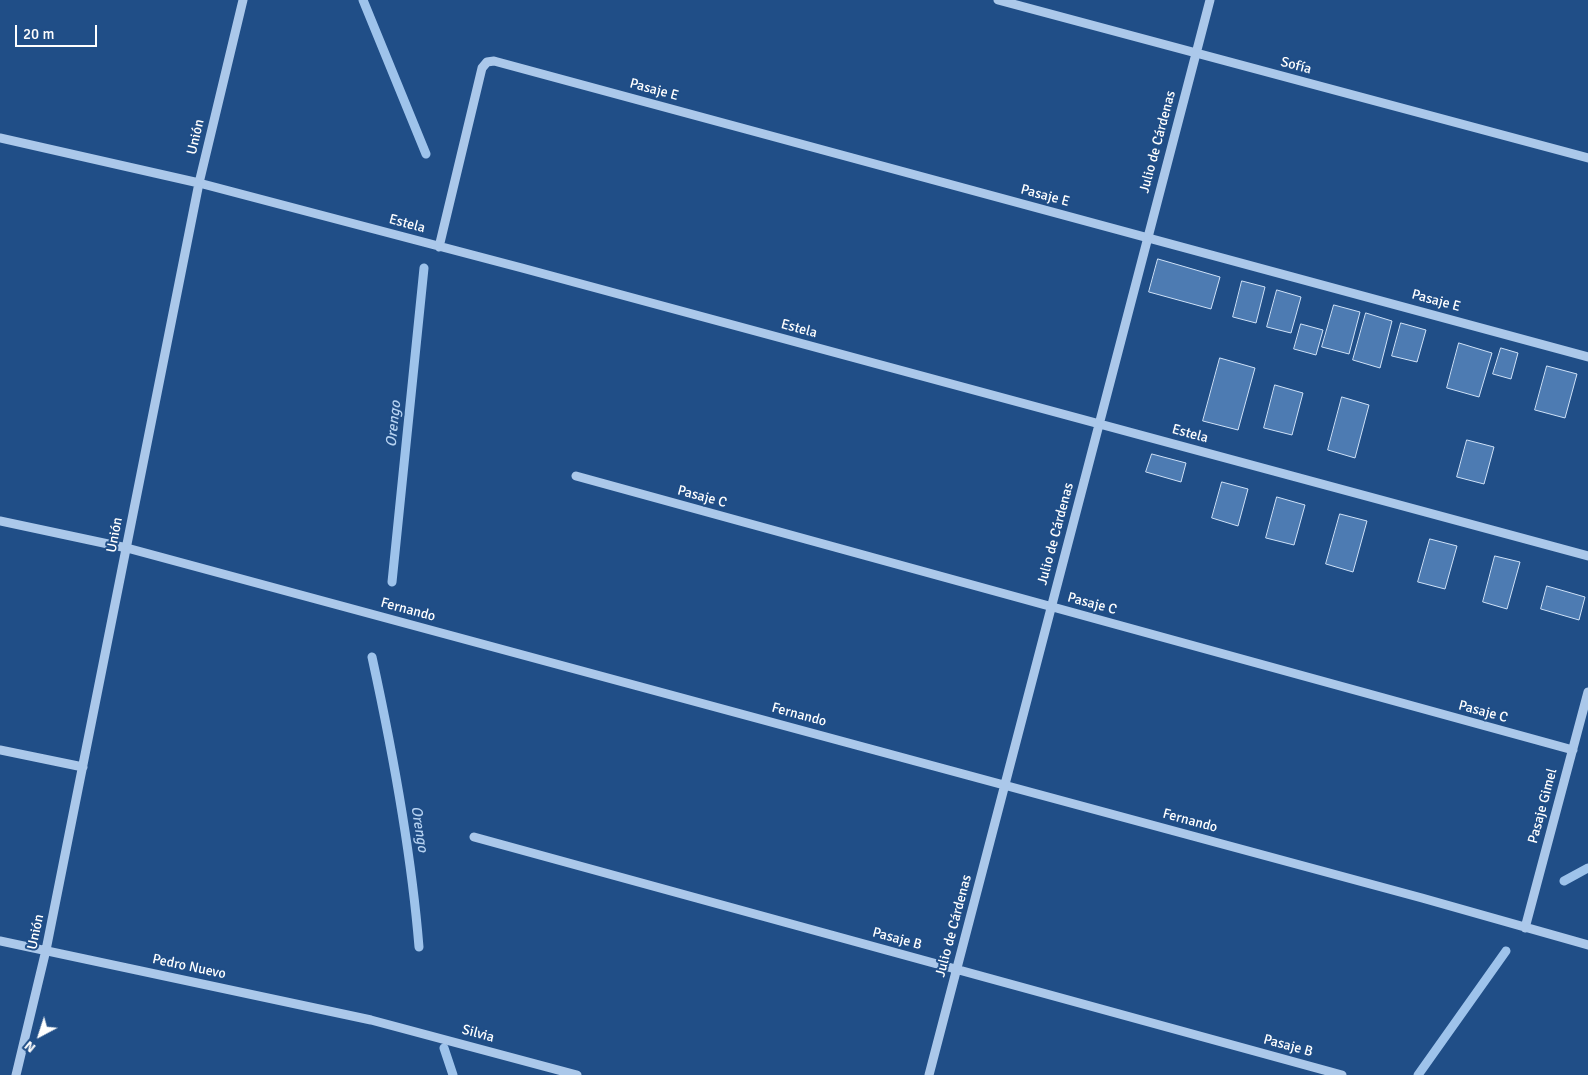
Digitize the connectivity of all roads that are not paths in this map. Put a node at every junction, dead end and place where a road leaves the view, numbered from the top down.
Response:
1 (243, 0) edge
2 (998, 0) edge
3 (1210, 0) edge
4 (1196, 53) junction
5 (0, 138) edge
6 (1588, 158) edge
7 (199, 183) junction
8 (1148, 238) junction
9 (439, 247) junction
10 (1588, 357) edge
11 (1099, 424) junction
12 (576, 476) dead end
13 (0, 521) edge
14 (126, 548) junction
15 (1588, 556) edge
16 (1051, 607) junction
17 (1588, 692) edge
18 (0, 750) edge
19 (1573, 750) junction
20 (83, 767) junction
21 (1005, 785) junction
22 (474, 837) dead end
23 (1525, 928) junction
24 (0, 941) edge
25 (1588, 945) edge
26 (46, 950) junction
27 (957, 970) junction
28 (371, 1020) joint
29 (16, 1075) edge
30 (577, 1075) edge
31 (929, 1075) edge
32 (1342, 1075) edge

1 - 7 street, Unión
2 - 4 street, Sofía
3 - 4 street, Julio de Cárdenas
4 - 6 street, Sofía
4 - 8 street, Julio de Cárdenas
5 - 7 street, Estela
7 - 9 street, Estela
7 - 14 street, Unión
8 - 9 street, Pasaje E
8 - 10 street, Pasaje E
8 - 11 street, Julio de Cárdenas
9 - 11 street, Estela
11 - 15 street, Estela
11 - 16 street, Julio de Cárdenas
12 - 16 street, Pasaje C
13 - 14 street, Fernando
14 - 20 street, Unión
14 - 21 street, Fernando
16 - 19 street, Pasaje C
16 - 21 street, Julio de Cárdenas
17 - 19 street, Pasaje Gimel
18 - 20 street
19 - 23 street, Pasaje Gimel
20 - 26 street, Unión
21 - 23 street, Fernando
21 - 27 street, Julio de Cárdenas
22 - 27 street, Pasaje B
23 - 25 street, Fernando
24 - 26 street, Pedro Nuevo
26 - 28 street, Pedro Nuevo
26 - 29 street, Unión
27 - 31 street, Julio de Cárdenas
27 - 32 street, Pasaje B
28 - 30 street, Silvia

